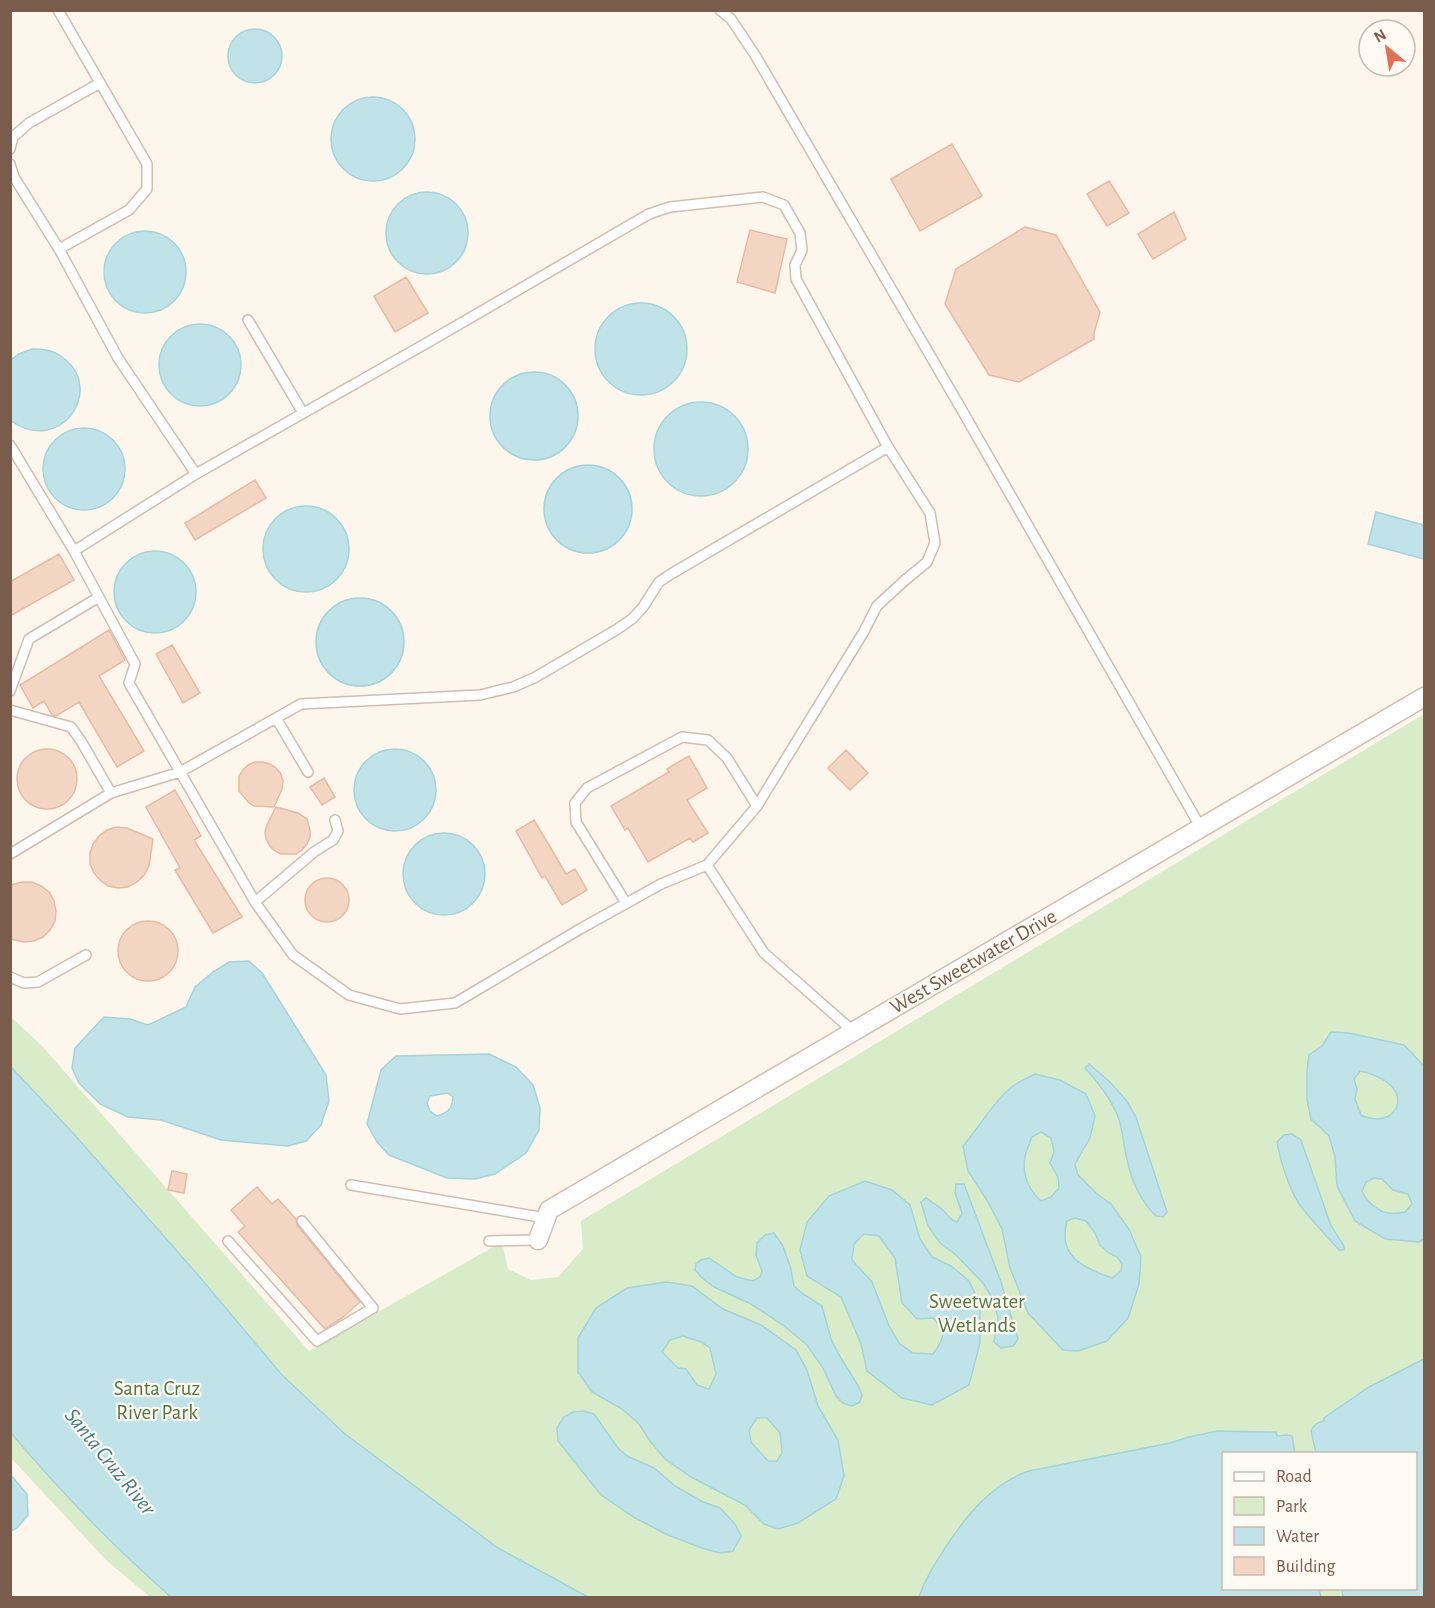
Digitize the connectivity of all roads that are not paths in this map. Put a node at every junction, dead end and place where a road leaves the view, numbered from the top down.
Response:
1 (58, 10) edge
2 (720, 10) edge
3 (100, 83) junction
4 (10, 149) edge
5 (10, 164) edge
6 (59, 249) junction
7 (249, 320) dead end
8 (303, 413) junction
9 (10, 446) edge
10 (888, 447) junction
11 (196, 474) junction
12 (74, 551) junction
13 (99, 597) junction
14 (10, 691) edge
15 (1425, 697) edge
16 (10, 710) edge
17 (276, 718) junction
18 (180, 772) junction
19 (308, 772) dead end
20 (111, 793) junction
21 (757, 806) junction
22 (335, 820) dead end
23 (1201, 828) junction
24 (10, 854) edge
25 (707, 865) junction
26 (255, 902) junction
27 (626, 903) junction
28 (86, 955) dead end
29 (10, 977) edge
30 (853, 1031) junction
31 (351, 1185) dead end
32 (546, 1218) junction
33 (302, 1221) dead end
34 (538, 1240) joint
35 (228, 1241) dead end
36 (489, 1241) dead end

1 - 3 lane
2 - 23 lane
3 - 4 lane
3 - 6 lane
5 - 6 lane
6 - 11 lane
7 - 8 lane
8 - 10 lane
8 - 11 lane
9 - 12 lane
10 - 17 lane
10 - 21 lane
11 - 12 lane
12 - 13 lane
13 - 14 lane
13 - 18 lane
15 - 23 street, West Sweetwater Drive
16 - 20 lane
17 - 18 lane
17 - 19 lane
18 - 20 lane
18 - 26 lane
20 - 24 lane
21 - 25 lane
21 - 27 lane
22 - 26 lane
23 - 30 street, West Sweetwater Drive
25 - 27 lane
25 - 30 lane
26 - 27 lane
28 - 29 lane
30 - 32 street, West Sweetwater Drive
31 - 32 lane
32 - 34 street, West Sweetwater Drive
33 - 35 lane
34 - 36 lane

